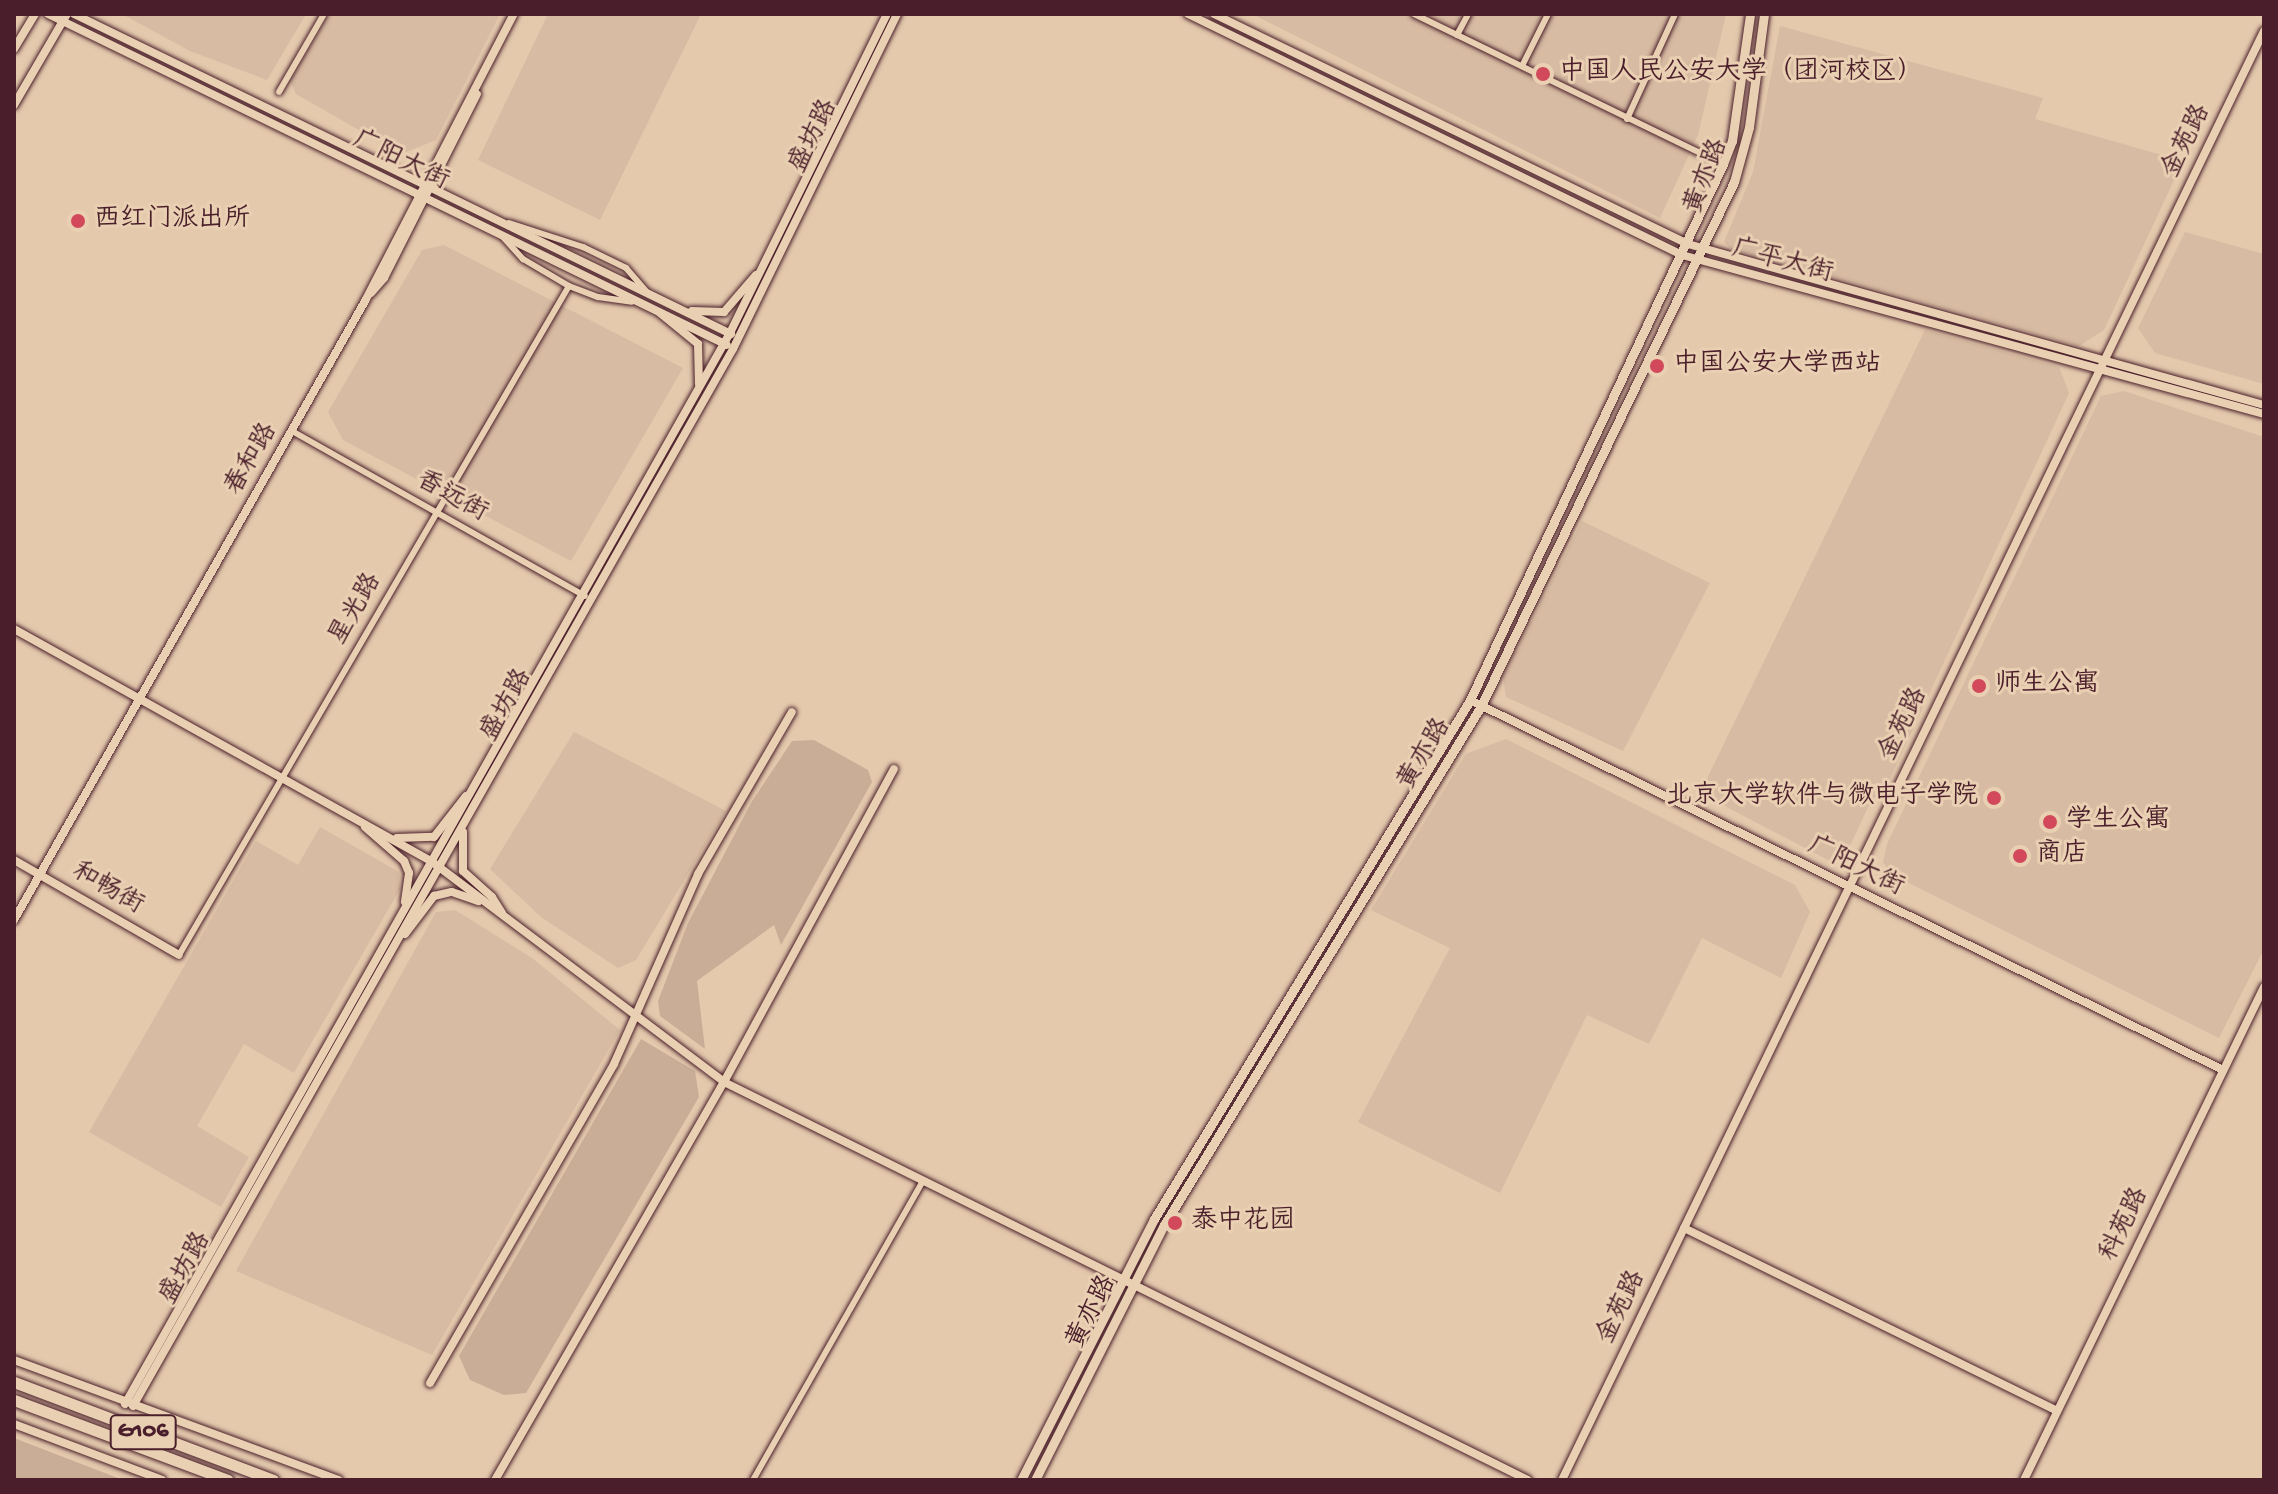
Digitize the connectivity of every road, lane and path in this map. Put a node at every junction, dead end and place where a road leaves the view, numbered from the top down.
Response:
1 (35, 14) edge
2 (48, 14) edge
3 (74, 14) edge
4 (324, 14) edge
5 (514, 14) edge
6 (887, 14) edge
7 (897, 14) edge
8 (1188, 14) edge
9 (1214, 14) edge
10 (1414, 14) edge
11 (1468, 14) edge
12 (1548, 14) edge
13 (1675, 14) edge
14 (1750, 14) edge
15 (1764, 14) edge
16 (65, 18) edge
17 (2264, 31) edge
18 (1457, 35) junction
19 (14, 49) edge
20 (1522, 66) junction
21 (279, 92) dead end
22 (14, 105) edge
23 (1627, 119) junction
24 (1723, 164) junction
25 (425, 190) junction
26 (497, 221) junction
27 (501, 235) junction
28 (1688, 244) junction
29 (1704, 248) junction
30 (1682, 255) junction
31 (1698, 261) junction
32 (762, 269) junction
33 (569, 286) junction
34 (646, 291) junction
35 (641, 303) junction
36 (682, 309) junction
37 (660, 312) junction
38 (730, 333) junction
39 (739, 337) junction
40 (724, 344) junction
41 (733, 349) junction
42 (2102, 365) junction
43 (698, 389) junction
44 (2264, 405) edge
45 (2264, 414) edge
46 (292, 431) junction
47 (437, 512) junction
48 (587, 597) junction
49 (14, 629) edge
50 (140, 700) junction
51 (1470, 700) junction
52 (1481, 706) junction
53 (792, 712) dead end
54 (894, 769) dead end
55 (282, 779) junction
56 (470, 793) junction
57 (467, 818) junction
58 (362, 823) junction
59 (383, 834) junction
60 (14, 860) edge
61 (431, 861) junction
62 (440, 867) junction
63 (40, 875) junction
64 (1849, 887) junction
65 (490, 906) junction
66 (401, 915) junction
67 (504, 917) junction
68 (14, 920) edge
69 (396, 943) junction
70 (179, 955) joint
71 (2264, 987) edge
72 (636, 1018) junction
73 (2223, 1070) junction
74 (724, 1082) junction
75 (922, 1182) junction
76 (1684, 1228) junction
77 (1122, 1277) junction
78 (1133, 1282) junction
79 (14, 1360) edge
80 (14, 1382) edge
81 (430, 1383) dead end
82 (14, 1400) edge
83 (129, 1405) junction
84 (2057, 1411) junction
85 (14, 1424) edge
86 (162, 1480) edge
87 (228, 1480) edge
88 (273, 1480) edge
89 (339, 1480) edge
90 (495, 1480) edge
91 (753, 1480) edge
92 (1021, 1480) edge
93 (1035, 1480) edge
94 (1528, 1480) edge
95 (1562, 1480) edge
96 (2024, 1480) edge

1 - 19 street
2 - 16 street, 广阳大街
3 - 25 street, 广阳大街
4 - 21 street
5 - 25 street, 春和路
6 - 32 street, 盛坊路
7 - 39 street, 盛坊路
8 - 30 street, 广平大街
9 - 28 street, 广平大街
10 - 18 street
11 - 18 street
12 - 20 street
13 - 23 street
14 - 24 main road, 黄亦路
15 - 29 main road, 黄亦路
16 - 22 street
16 - 25 street, 广阳大街
17 - 42 street, 金苑路
18 - 20 street
20 - 23 street
23 - 24 street
24 - 28 main road, 黄亦路
25 - 26 street, 广阳大街
25 - 27 street, 广阳大街
25 - 46 street, 春和路
26 - 34 street, 广阳大街
26 - 34 street
27 - 33 street
27 - 35 street, 广阳大街
28 - 29 street, 广平大街
28 - 30 main road, 黄亦路
29 - 31 main road, 黄亦路
29 - 42 street, 广平大街
30 - 31 street, 广平大街
30 - 51 main road, 黄亦路
31 - 42 street, 广平大街
31 - 52 main road, 黄亦路
32 - 36 street
32 - 38 street, 盛坊路
33 - 35 street
33 - 47 street, 星光路
34 - 36 street, 广阳大街
35 - 37 street, 广阳大街
36 - 38 street, 广阳大街
37 - 40 street, 广阳大街
37 - 43 street
38 - 39 street, 广阳大街
38 - 40 street, 盛坊路
39 - 41 street, 盛坊路
40 - 41 street, 广阳大街
40 - 43 street, 盛坊路
41 - 48 street, 盛坊路
42 - 44 street, 广平大街
42 - 45 street, 广平大街
42 - 64 street, 金苑路
43 - 48 street, 盛坊路
46 - 47 street, 香远街
46 - 50 street, 春和路
47 - 48 street, 香远街
47 - 55 street, 星光路
48 - 56 street, 盛坊路
48 - 57 street, 盛坊路
49 - 50 street
50 - 55 street
50 - 63 street, 春和路
51 - 52 street, 广阳大街
51 - 77 main road, 黄亦路
52 - 64 street, 广阳大街
52 - 78 main road, 黄亦路
53 - 72 street
54 - 74 street
55 - 58 street
55 - 70 street, 星光路
56 - 59 street
56 - 61 street, 盛坊路
57 - 62 street, 盛坊路
57 - 67 street
58 - 59 street
58 - 66 street
59 - 61 street
60 - 63 street, 和畅街
61 - 62 street
61 - 66 street, 盛坊路
62 - 65 street
62 - 69 street, 盛坊路
63 - 68 street, 春和路
63 - 70 street, 和畅街
64 - 73 street, 广阳大街
64 - 76 street, 金苑路
65 - 67 street
65 - 69 street
66 - 83 street, 盛坊路
67 - 72 street
69 - 83 street, 盛坊路
71 - 73 street, 科苑路
72 - 74 street
72 - 81 street
73 - 84 street, 科苑路
74 - 75 street
74 - 90 street
75 - 77 street
75 - 91 street
76 - 84 street
76 - 95 street, 金苑路
77 - 78 street
77 - 92 main road, 黄亦路
78 - 93 main road, 黄亦路
78 - 94 street
79 - 83 street
80 - 88 highway, G106
82 - 87 highway, G106
83 - 89 street
84 - 96 street, 科苑路
85 - 86 street

